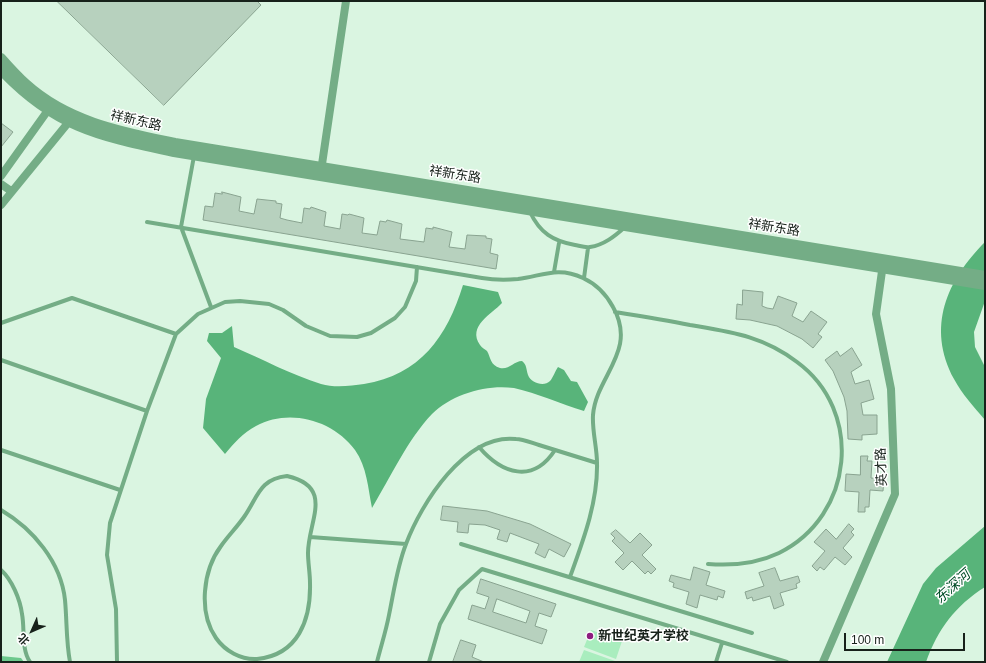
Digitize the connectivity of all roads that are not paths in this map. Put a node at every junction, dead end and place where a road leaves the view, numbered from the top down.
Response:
1 (346, 1) edge
2 (1, 58) edge
3 (1, 70) edge
4 (50, 107) junction
5 (71, 119) junction
6 (195, 151) junction
7 (321, 171) junction
8 (1, 176) edge
9 (1, 184) edge
10 (11, 191) junction
11 (1, 205) edge
12 (529, 210) junction
13 (147, 222) dead end
14 (626, 226) junction
15 (181, 227) junction
16 (559, 243) junction
17 (588, 248) junction
18 (883, 264) junction
19 (418, 267) junction
20 (925, 270) junction
21 (554, 272) junction
22 (985, 276) edge
23 (584, 278) junction
24 (985, 285) edge
25 (211, 307) junction
26 (615, 312) junction
27 (1, 323) edge
28 (176, 334) junction
29 (1, 360) edge
30 (147, 411) junction
31 (479, 447) junction
32 (1, 450) edge
33 (555, 450) junction
34 (597, 463) junction
35 (120, 490) junction
36 (1, 510) edge
37 (310, 537) junction
38 (406, 544) junction
39 (461, 544) dead end
40 (708, 564) dead end
41 (1, 570) edge
42 (570, 577) junction
43 (752, 633) dead end
44 (722, 643) junction
45 (30, 662) edge
46 (70, 662) edge
47 (117, 662) edge
48 (377, 662) edge
49 (429, 662) edge
50 (716, 662) edge
51 (787, 662) edge
52 (823, 662) edge

1 - 7 street
2 - 4 street, 祥新东路
3 - 4 street, 祥新东路
4 - 5 street, 祥新东路
4 - 8 street
5 - 6 street, 祥新东路
5 - 10 street
6 - 7 street, 祥新东路
6 - 15 lane
7 - 12 street, 祥新东路
7 - 18 street, 祥新东路
9 - 10 street
10 - 11 street
12 - 14 street, 祥新东路
12 - 16 lane
13 - 15 lane
14 - 17 lane
14 - 18 street, 祥新东路
15 - 19 lane
15 - 25 lane
16 - 17 lane
16 - 21 lane
17 - 23 lane
18 - 20 street, 祥新东路
18 - 52 street, 英才路
19 - 21 lane
19 - 25 lane
20 - 22 street
20 - 24 street
21 - 23 lane
23 - 26 lane
25 - 28 lane
26 - 34 lane
26 - 40 lane
27 - 28 lane
28 - 30 lane
29 - 30 lane
30 - 35 lane
31 - 33 lane
31 - 33 lane
31 - 38 lane
32 - 35 lane
33 - 34 lane
34 - 42 lane
35 - 47 lane
36 - 46 lane
37 - 37 lane
37 - 38 lane
38 - 48 lane
39 - 42 lane
41 - 45 lane
42 - 43 lane
44 - 49 lane
44 - 50 lane
44 - 51 lane

